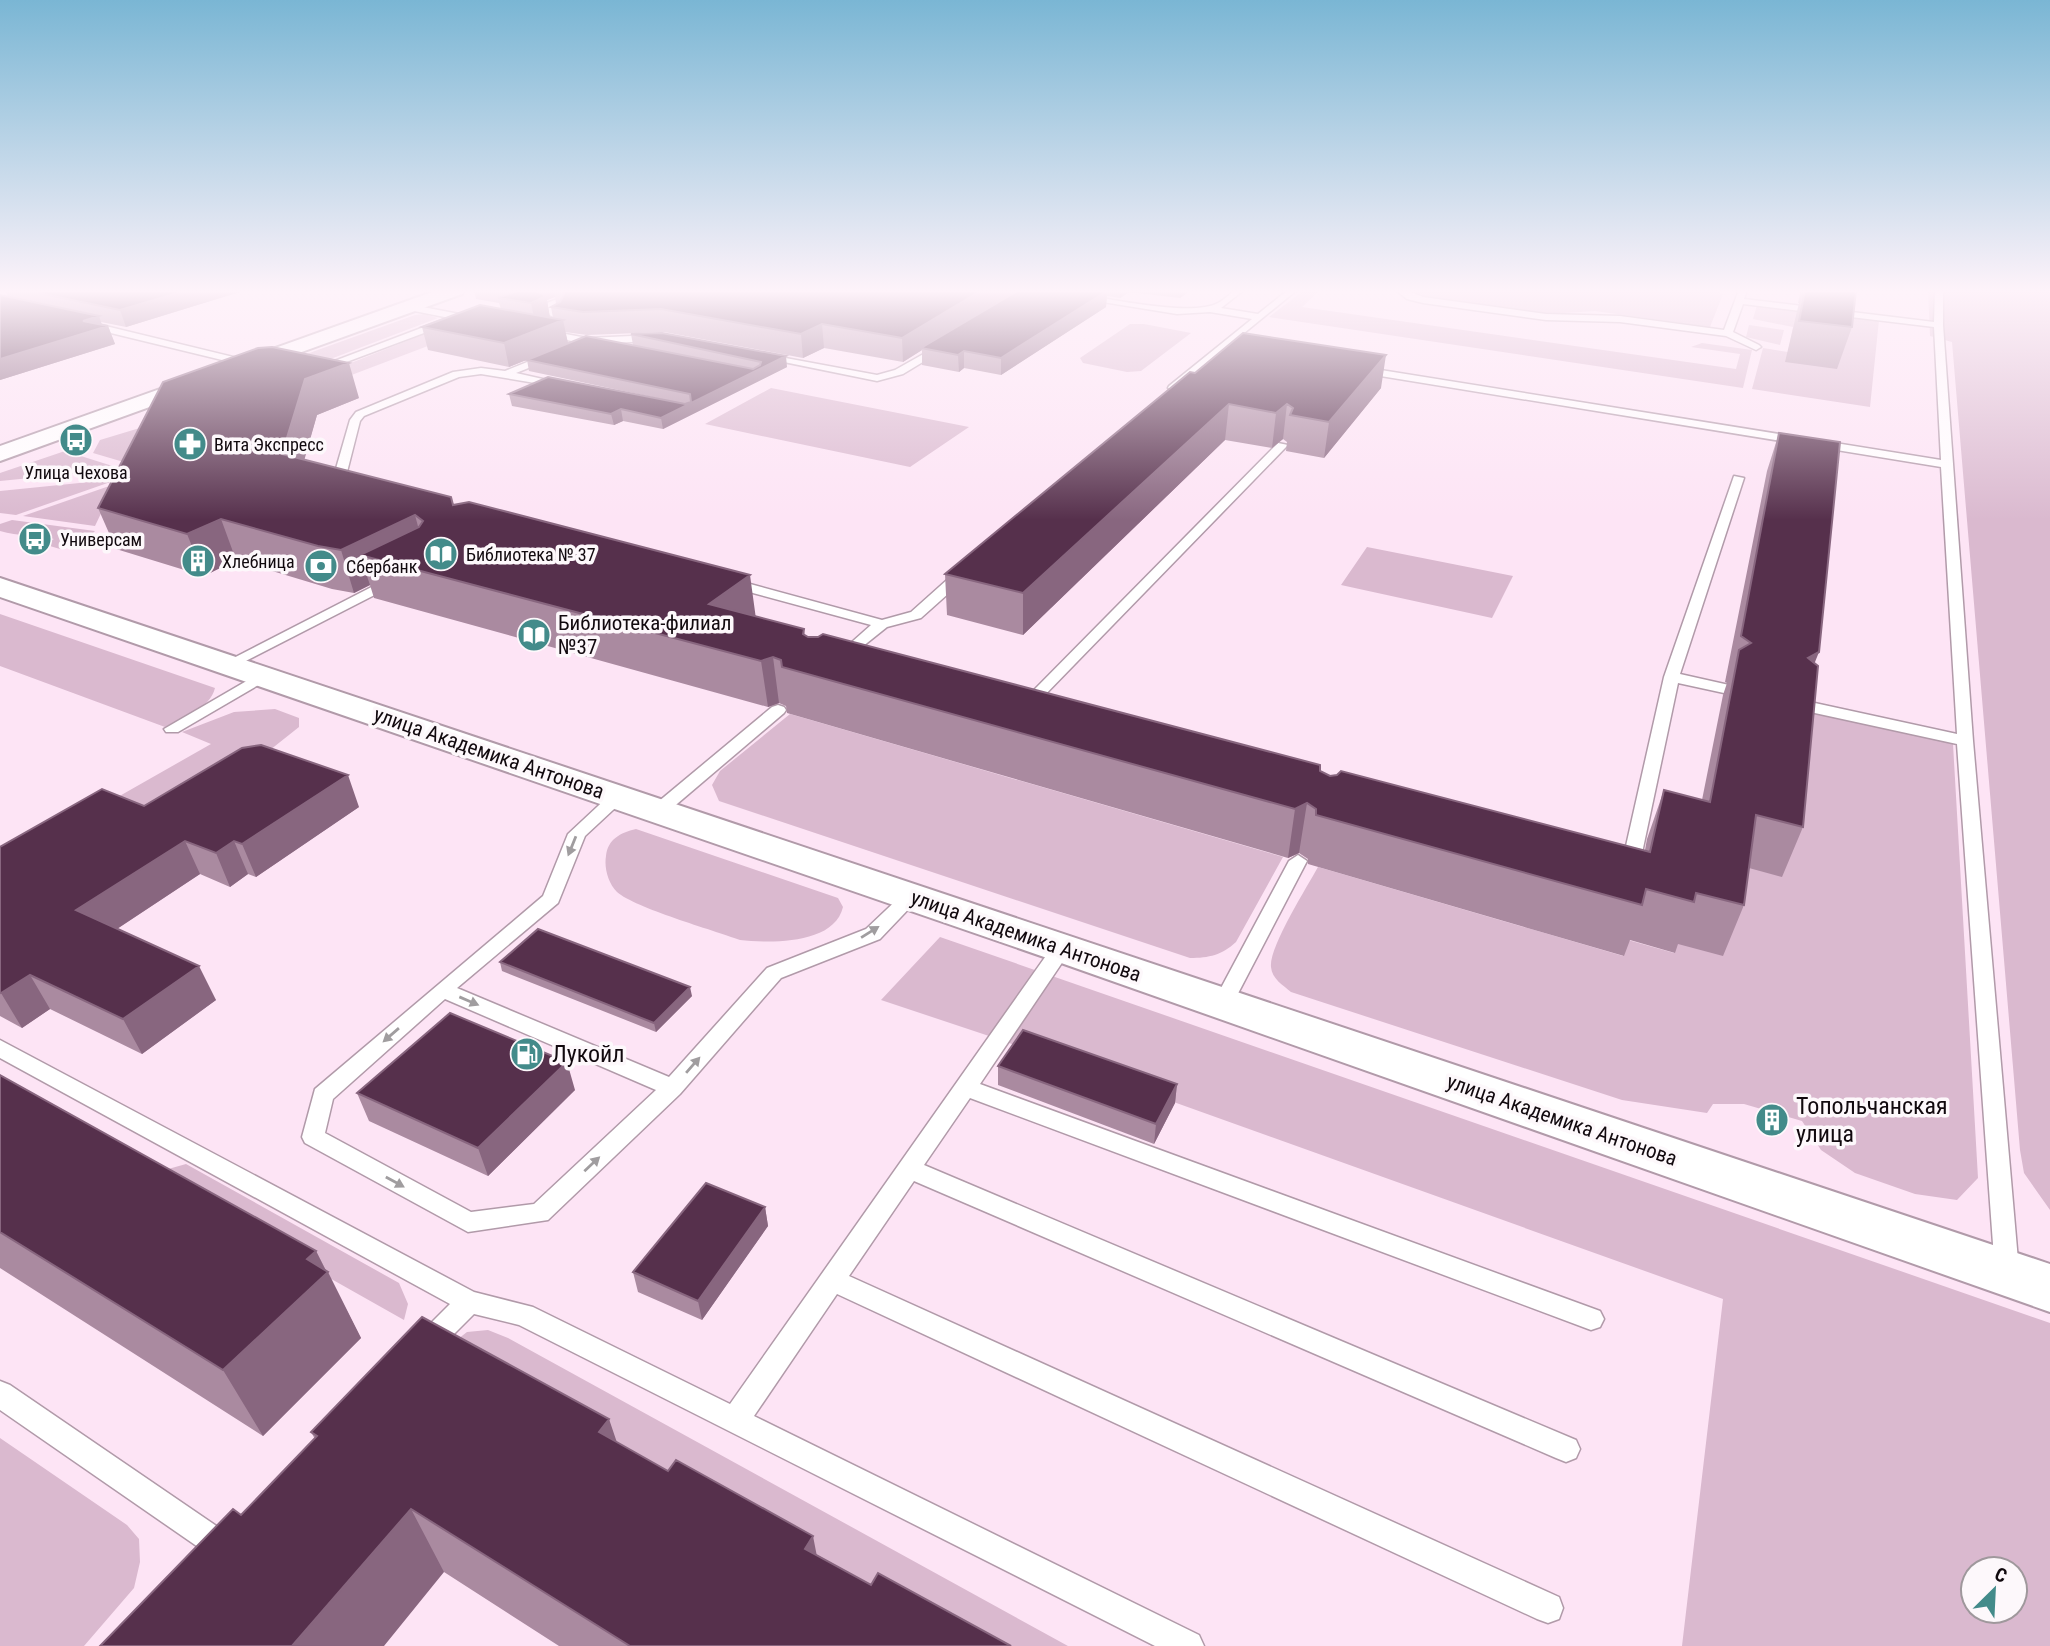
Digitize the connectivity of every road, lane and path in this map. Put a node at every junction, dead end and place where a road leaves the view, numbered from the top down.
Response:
1 (258, 367) edge
2 (323, 367) edge
3 (524, 367) edge
4 (816, 367) edge
5 (908, 367) edge
6 (1198, 367) edge
7 (1940, 367) edge
8 (1353, 368) edge
9 (306, 371) edge
10 (506, 374) junction
11 (569, 387) edge
12 (1158, 400) edge
13 (1282, 445) edge
14 (0, 454) edge
15 (1946, 464) junction
16 (1738, 478) dead end
17 (369, 486) edge
18 (976, 561) edge
19 (403, 575) edge
20 (714, 578) edge
21 (0, 587) edge
22 (882, 624) junction
23 (877, 656) edge
24 (245, 671) junction
25 (1672, 677) junction
26 (1724, 688) dead end
27 (1034, 698) edge
28 (1801, 705) edge
29 (778, 710) edge
30 (172, 729) dead end
31 (1965, 741) junction
32 (618, 797) junction
33 (658, 811) junction
34 (1607, 847) edge
35 (1298, 861) edge
36 (911, 897) junction
37 (1062, 948) junction
38 (442, 990) junction
39 (1223, 1003) junction
40 (0, 1048) edge
41 (965, 1087) junction
42 (673, 1088) junction
43 (909, 1169) junction
44 (2007, 1272) junction
45 (833, 1280) junction
46 (2050, 1288) edge
47 (468, 1302) junction
48 (1591, 1319) dead end
49 (405, 1366) edge
50 (0, 1394) edge
51 (735, 1420) junction
52 (1566, 1449) dead end
53 (224, 1548) edge
54 (1548, 1608) dead end
55 (1176, 1643) edge

1 - 14 main road
2 - 9 lane
3 - 10 lane
4 - 5 lane
6 - 12 lane
7 - 15 lane
8 - 15 lane
10 - 11 lane
10 - 17 lane
13 - 27 lane
15 - 31 lane
16 - 25 lane
18 - 22 lane
19 - 24 lane
20 - 22 lane
21 - 24 main road, улица Академика Антонова
22 - 23 lane
24 - 30 lane
24 - 32 main road, улица Академика Антонова
25 - 26 lane
25 - 34 lane
28 - 31 lane
29 - 33 lane
31 - 44 lane
32 - 33 main road, улица Академика Антонова
32 -> 38 lane
33 - 36 main road, улица Академика Антонова
35 - 39 lane
36 - 37 main road, улица Академика Антонова
42 -> 36 lane
37 - 39 main road, улица Академика Антонова
37 - 41 lane
38 -> 42 lane
38 -> 42 lane
39 - 44 main road, улица Академика Антонова
40 - 47 lane
41 - 43 lane
41 - 48 lane
43 - 45 lane
43 - 52 lane
44 - 46 main road, улица Академика Антонова
45 - 51 lane
45 - 54 lane
47 - 49 lane
47 - 51 lane
50 - 53 lane
51 - 55 lane

